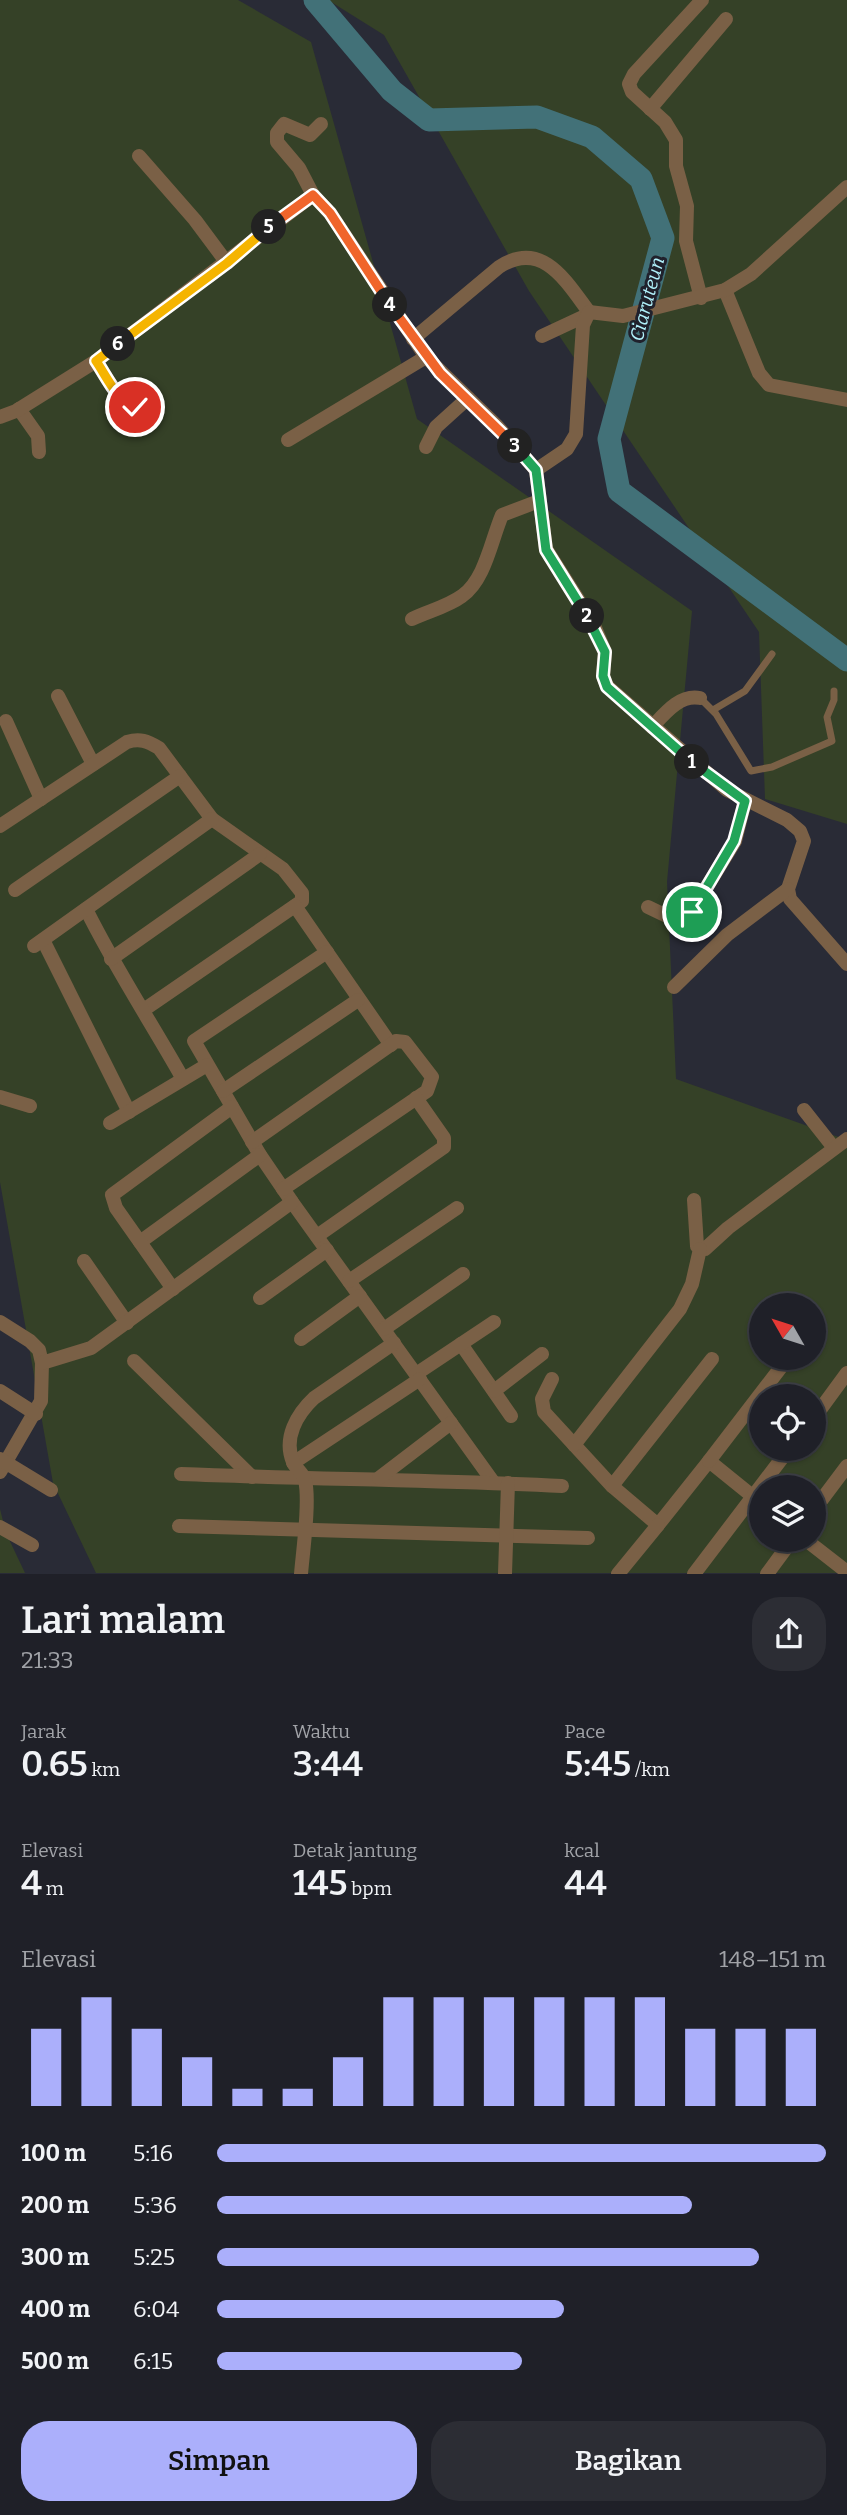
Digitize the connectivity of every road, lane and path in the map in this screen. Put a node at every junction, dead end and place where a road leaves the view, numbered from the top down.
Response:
1 (702, 0) edge
2 (726, 19) dead end
3 (650, 109) junction
4 (321, 124) dead end
5 (139, 156) dead end
6 (847, 187) edge
7 (313, 195) junction
8 (227, 263) junction
9 (725, 290) junction
10 (701, 298) junction
11 (588, 314) junction
12 (542, 336) dead end
13 (413, 339) junction
14 (426, 357) junction
15 (96, 361) junction
16 (468, 398) junction
17 (847, 400) edge
18 (135, 407) dead end
19 (19, 409) junction
20 (0, 417) edge
21 (288, 440) dead end
22 (426, 447) dead end
23 (39, 452) dead end
24 (536, 470) junction
25 (539, 501) junction
26 (412, 619) dead end
27 (772, 654) dead end
28 (834, 691) dead end
29 (58, 696) dead end
30 (701, 698) joint
31 (713, 710) junction
32 (6, 720) dead end
33 (652, 727) junction
34 (93, 764) junction
35 (180, 776) junction
36 (41, 799) junction
37 (745, 801) junction
38 (212, 820) junction
39 (0, 826) edge
40 (260, 854) junction
41 (15, 890) dead end
42 (788, 890) junction
43 (295, 906) junction
44 (648, 907) dead end
45 (86, 909) junction
46 (327, 952) junction
47 (111, 959) junction
48 (847, 964) edge
49 (674, 987) dead end
50 (358, 1000) junction
51 (145, 1009) junction
52 (391, 1045) junction
53 (207, 1065) junction
54 (183, 1079) junction
55 (223, 1091) junction
56 (0, 1097) edge
57 (416, 1098) junction
58 (30, 1106) dead end
59 (232, 1107) junction
60 (804, 1110) dead end
61 (129, 1112) junction
62 (110, 1123) dead end
63 (847, 1139) edge
64 (834, 1148) junction
65 (256, 1149) junction
66 (283, 1189) junction
67 (694, 1200) dead end
68 (292, 1202) junction
69 (457, 1208) dead end
70 (317, 1236) junction
71 (140, 1242) junction
72 (701, 1249) junction
73 (327, 1250) junction
74 (84, 1261) dead end
75 (463, 1274) dead end
76 (349, 1281) junction
77 (173, 1289) junction
78 (360, 1296) junction
79 (260, 1298) dead end
80 (0, 1322) edge
81 (494, 1322) dead end
82 (127, 1323) junction
83 (384, 1329) junction
84 (301, 1339) dead end
85 (394, 1343) junction
86 (461, 1344) junction
87 (542, 1354) dead end
88 (712, 1359) dead end
89 (134, 1361) dead end
90 (42, 1363) junction
91 (779, 1370) edge
92 (847, 1374) edge
93 (418, 1376) junction
94 (552, 1379) dead end
95 (0, 1391) edge
96 (494, 1391) junction
97 (826, 1402) edge
98 (36, 1415) junction
99 (511, 1416) dead end
100 (451, 1423) junction
101 (574, 1445) junction
102 (709, 1461) junction
103 (293, 1463) junction
104 (2, 1464) edge
105 (847, 1466) edge
106 (181, 1474) dead end
107 (252, 1477) junction
108 (379, 1478) junction
109 (305, 1479) junction
110 (501, 1483) junction
111 (562, 1486) dead end
112 (612, 1486) junction
113 (51, 1490) dead end
114 (749, 1494) edge
115 (826, 1494) edge
116 (749, 1509) edge
117 (658, 1525) junction
118 (179, 1526) dead end
119 (0, 1527) edge
120 (304, 1529) junction
121 (506, 1538) junction
122 (588, 1538) dead end
123 (32, 1545) dead end
124 (783, 1552) edge
125 (821, 1552) edge
126 (844, 1570) edge
127 (301, 1573) edge
128 (505, 1573) edge
129 (618, 1573) edge
130 (694, 1573) edge
131 (767, 1573) edge

1 - 3 street
2 - 3 street
3 - 10 street
4 - 7 street
5 - 8 street
6 - 9 street
7 - 8 street
7 - 13 street
8 - 15 street
9 - 10 street
9 - 17 street
10 - 11 street
11 - 12 street
11 - 13 street
11 - 24 street
13 - 14 street
14 - 16 street
14 - 21 street
15 - 18 street
15 - 19 street
16 - 22 street
16 - 24 street
19 - 20 street
19 - 23 street
24 - 25 street
25 - 26 street
25 - 33 street
27 - 31 lane
28 - 31 lane
29 - 34 street
30 - 31 lane
30 - 33 street
32 - 36 street
33 - 37 street
34 - 35 street
34 - 36 street
35 - 38 street
35 - 41 street
36 - 39 street
37 - 42 street
37 - 44 street
38 - 40 street
38 - 45 street
40 - 43 street
40 - 47 street
42 - 48 street
42 - 49 street
43 - 46 street
43 - 51 street
45 - 47 street
45 - 61 street
46 - 50 street
46 - 53 street
47 - 51 street
50 - 52 street
50 - 55 street
51 - 54 street
52 - 57 street
52 - 65 street
53 - 54 street
53 - 55 street
54 - 61 street
55 - 59 street
56 - 58 street
57 - 66 street
57 - 70 street
59 - 65 street
59 - 71 street
60 - 64 street
61 - 62 street
63 - 64 street
64 - 72 street
65 - 66 street
65 - 71 street
66 - 68 street
67 - 72 street
68 - 70 street
68 - 77 street
69 - 76 street
70 - 73 street
71 - 77 street
72 - 101 street
73 - 76 street
73 - 79 street
74 - 82 street
75 - 83 street
76 - 78 street
77 - 82 street
78 - 83 street
78 - 84 street
80 - 90 street
81 - 86 street
82 - 90 street
83 - 85 street
85 - 93 street
85 - 103 street
86 - 93 street
86 - 96 street
87 - 96 street
88 - 112 street
89 - 107 street
90 - 98 street
91 - 102 street
92 - 97 street
93 - 100 street
93 - 103 street
94 - 101 street
95 - 98 street
96 - 99 street
98 - 104 street
100 - 108 street
100 - 110 street
101 - 112 street
102 - 114 street
102 - 117 street
103 - 109 street
104 - 113 street
105 - 115 street
106 - 107 street
107 - 109 street
108 - 109 street
108 - 110 street
109 - 120 street
110 - 111 street
110 - 121 street
112 - 117 street
116 - 130 street
117 - 129 street
118 - 120 street
119 - 123 street
120 - 121 street
120 - 127 street
121 - 122 street
121 - 128 street
124 - 131 street
125 - 126 street

